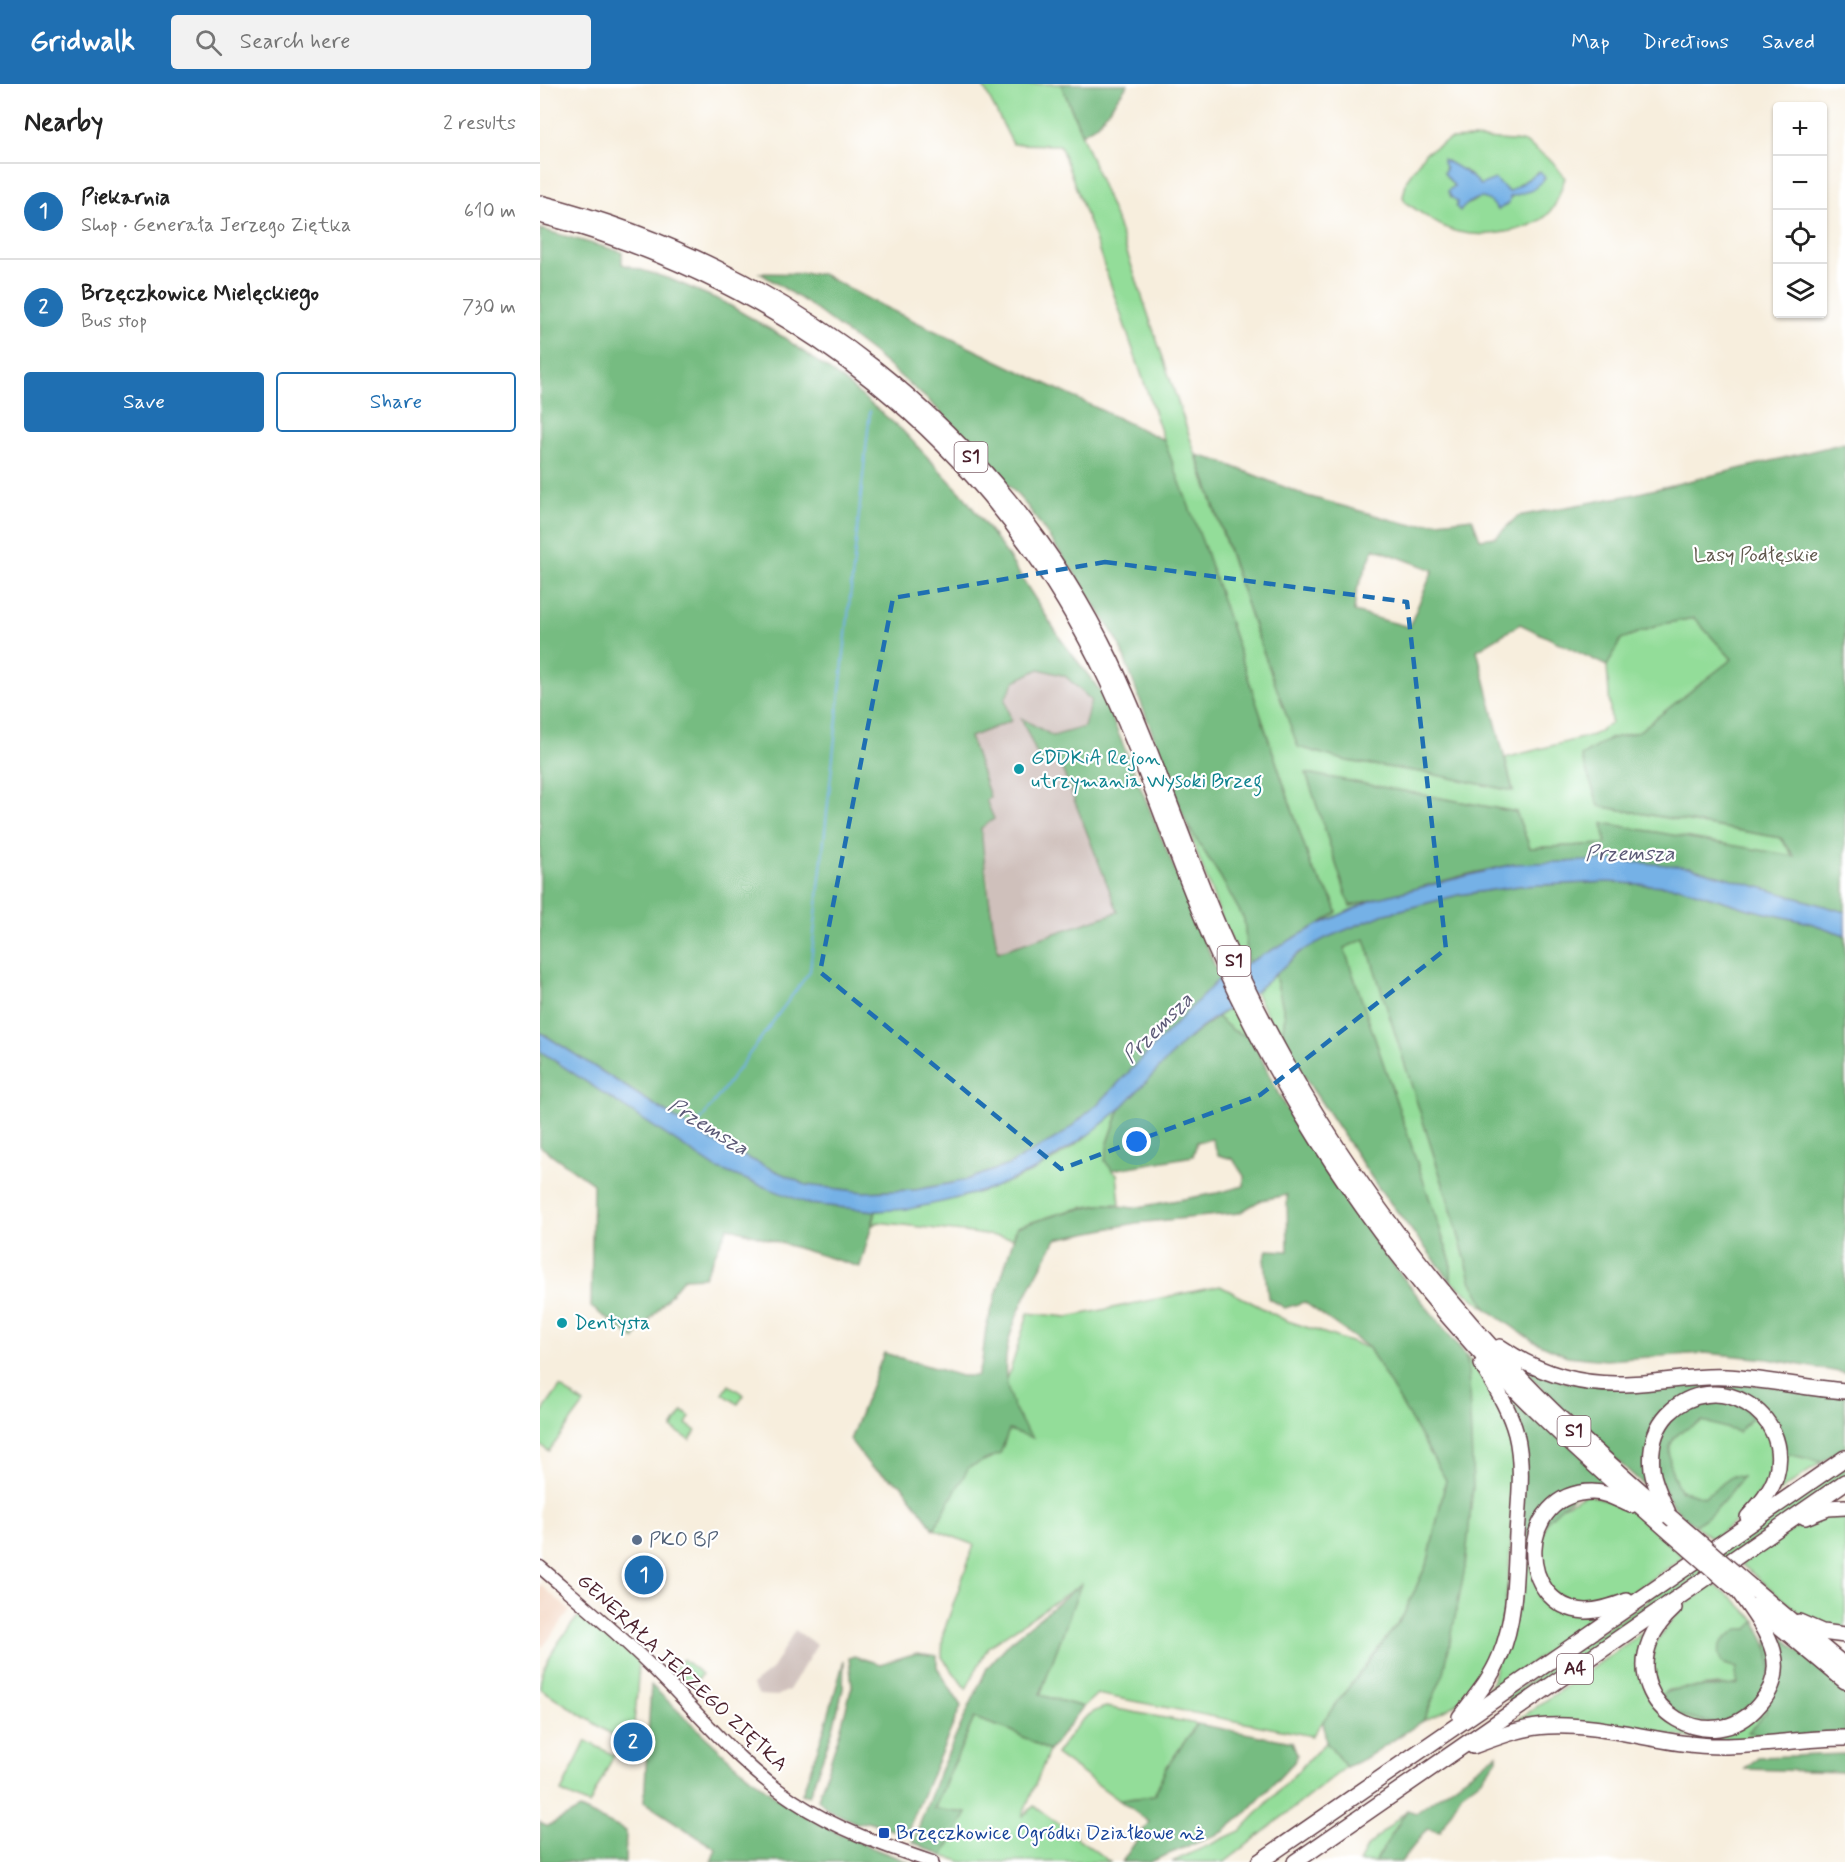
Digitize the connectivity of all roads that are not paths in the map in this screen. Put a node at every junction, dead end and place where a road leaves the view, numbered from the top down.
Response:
1 (540, 203) edge
2 (540, 215) edge
3 (1204, 906) junction
4 (1480, 1344) junction
5 (1845, 1391) edge
6 (1845, 1458) edge
7 (1845, 1482) edge
8 (1845, 1507) edge
9 (1647, 1512) junction
10 (1669, 1516) junction
11 (1783, 1525) junction
12 (1729, 1537) junction
13 (540, 1567) edge
14 (1696, 1584) junction
15 (1745, 1589) junction
16 (1646, 1594) junction
17 (1780, 1613) junction
18 (1845, 1635) edge
19 (1845, 1666) edge
20 (1845, 1681) edge
21 (1449, 1731) junction
22 (1845, 1738) edge
23 (1453, 1753) junction
24 (932, 1862) edge
25 (1259, 1862) edge
26 (1295, 1862) edge

1 - 3 highway, S1
2 - 3 highway, S1
3 - 4 highway, S1
4 - 5 highway
4 - 9 highway, S1
4 - 10 highway, S1
4 - 21 highway
6 - 12 highway, A4
7 - 11 highway, A4
8 - 11 highway
9 - 15 highway, S1, bridge
9 - 16 highway
10 - 12 highway
10 - 15 highway, S1, bridge
11 - 14 highway, A4
12 - 16 highway, A4
13 - 24 main road, GENERAŁA JERZEGO ZIĘTKA
14 - 15 highway
14 - 23 highway, A4
15 - 17 highway, S1
15 - 20 highway, S1
16 - 21 highway, A4
17 - 18 highway
17 - 19 highway, S1
21 - 25 highway, A4
22 - 23 highway
23 - 26 highway, A4

